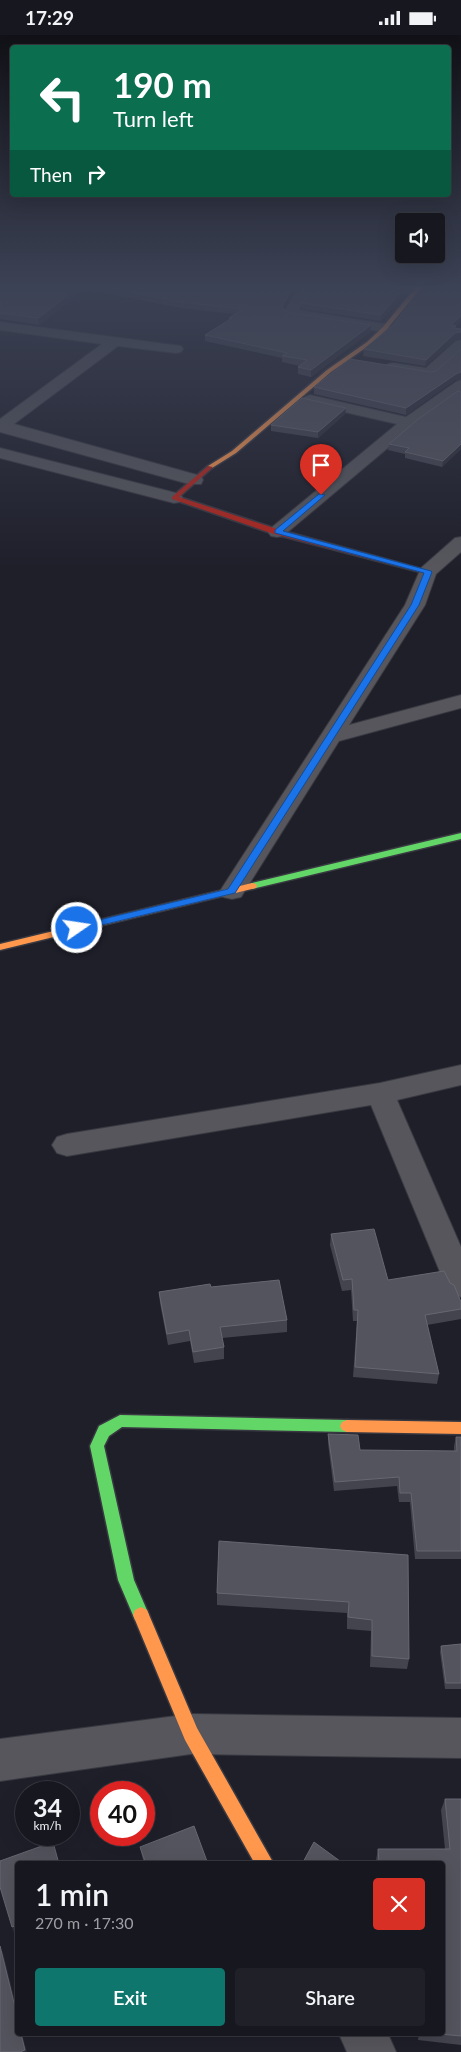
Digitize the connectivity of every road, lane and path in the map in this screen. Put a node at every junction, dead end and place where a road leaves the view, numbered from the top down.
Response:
1 (62, 381) edge
2 (318, 381) edge
3 (446, 381) edge
4 (459, 387) edge
5 (298, 397) junction
6 (409, 422) junction
7 (1, 427) edge
8 (0, 453) edge
9 (195, 480) junction
10 (174, 498) junction
11 (278, 532) junction
12 (461, 542) edge
13 (428, 572) junction
14 (461, 701) edge
15 (329, 737) junction
16 (461, 836) edge
17 (232, 891) junction
18 (0, 947) edge
19 (461, 1075) edge
20 (380, 1093) junction
21 (67, 1145) dead end
22 (461, 1284) edge
23 (461, 1428) edge
24 (191, 1735) junction
25 (461, 1738) edge
26 (0, 1760) edge
27 (263, 1861) edge
28 (363, 2036) edge
29 (373, 2052) edge

1 - 7 street
2 - 5 street
3 - 4 street
4 - 6 street
5 - 6 street
5 - 9 street
6 - 11 street
7 - 9 street
8 - 10 street
9 - 10 street
10 - 11 street
11 - 13 street
12 - 13 street
13 - 15 street
14 - 15 street
15 - 17 street
16 - 17 street
17 - 18 street
19 - 20 street
20 - 21 street
20 - 22 street
23 - 24 street
24 - 25 street
24 - 26 street
24 - 27 street
28 - 29 street

